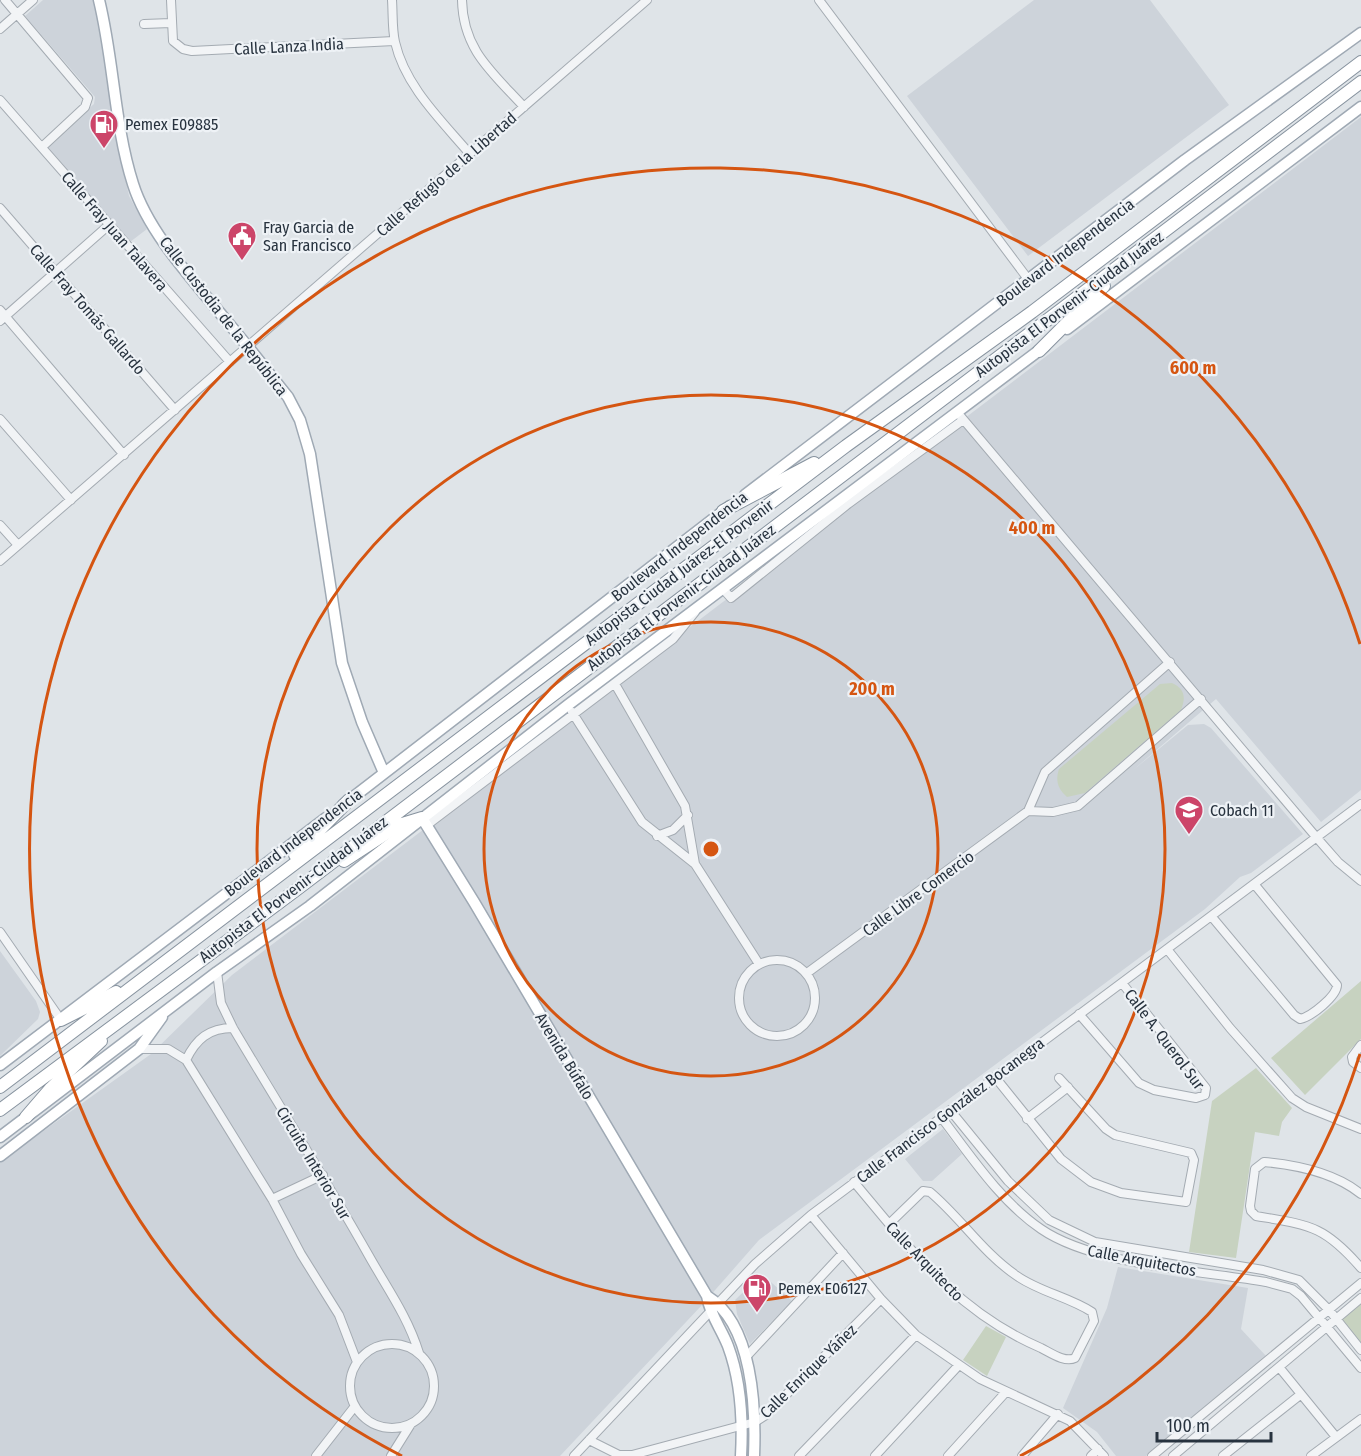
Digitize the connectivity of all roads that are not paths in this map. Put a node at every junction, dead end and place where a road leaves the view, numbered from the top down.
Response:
1 (5, 0) edge
2 (33, 0) edge
3 (99, 0) edge
4 (171, 0) edge
5 (392, 0) edge
6 (462, 0) edge
7 (647, 0) edge
8 (819, 0) edge
9 (17, 14) junction
10 (171, 23) junction
11 (144, 24) dead end
12 (0, 29) edge
13 (1361, 33) edge
14 (394, 41) junction
15 (1361, 62) edge
16 (1361, 82) edge
17 (0, 100) edge
18 (524, 107) junction
19 (1361, 107) edge
20 (42, 147) junction
21 (469, 153) junction
22 (0, 208) edge
23 (110, 224) junction
24 (1137, 254) junction
25 (57, 271) junction
26 (1028, 279) junction
27 (2, 316) edge
28 (249, 347) junction
29 (1039, 351) junction
30 (230, 362) junction
31 (175, 410) junction
32 (960, 416) junction
33 (0, 419) edge
34 (846, 446) junction
35 (124, 455) junction
36 (865, 487) junction
37 (71, 500) junction
38 (723, 511) junction
39 (0, 525) edge
40 (18, 545) junction
41 (0, 561) edge
42 (723, 589) junction
43 (699, 607) junction
44 (1170, 662) junction
45 (615, 684) junction
46 (595, 692) junction
47 (1201, 699) junction
48 (571, 710) junction
49 (384, 773) junction
50 (349, 800) junction
51 (1361, 804) edge
52 (1029, 811) junction
53 (688, 815) junction
54 (424, 822) junction
55 (657, 836) junction
56 (1317, 838) junction
57 (694, 864) junction
58 (1361, 881) edge
59 (267, 884) junction
60 (1255, 885) junction
61 (296, 890) junction
62 (1212, 916) junction
63 (0, 932) edge
64 (1167, 949) junction
65 (759, 964) junction
66 (217, 972) junction
67 (807, 973) junction
68 (143, 978) junction
69 (1122, 982) junction
70 (166, 1010) junction
71 (1079, 1014) junction
72 (61, 1020) junction
73 (113, 1023) junction
74 (233, 1028) junction
75 (1361, 1045) edge
76 (139, 1049) junction
77 (186, 1060) junction
78 (0, 1065) edge
79 (1361, 1068) edge
80 (995, 1077) junction
81 (1059, 1078) dead end
82 (0, 1087) edge
83 (1068, 1087) junction
84 (0, 1110) edge
85 (950, 1110) junction
86 (26, 1117) junction
87 (941, 1117) junction
88 (1027, 1119) junction
89 (1361, 1129) edge
90 (0, 1137) edge
91 (0, 1156) edge
92 (323, 1174) junction
93 (854, 1182) junction
94 (1361, 1194) edge
95 (272, 1199) junction
96 (811, 1215) junction
97 (1049, 1220) junction
98 (889, 1224) junction
99 (1041, 1230) junction
100 (843, 1253) junction
101 (1215, 1262) junction
102 (1361, 1268) edge
103 (1213, 1273) junction
104 (1361, 1283) edge
105 (707, 1296) junction
106 (1361, 1298) edge
107 (881, 1299) junction
108 (719, 1303) junction
109 (1330, 1311) junction
110 (710, 1312) junction
111 (1321, 1318) junction
112 (1336, 1319) junction
113 (1328, 1327) junction
114 (916, 1335) junction
115 (1361, 1350) edge
116 (419, 1353) junction
117 (746, 1357) junction
118 (357, 1362) junction
119 (958, 1366) junction
120 (1279, 1367) junction
121 (1361, 1368) edge
122 (1005, 1393) junction
123 (1300, 1395) junction
124 (355, 1406) junction
125 (1058, 1414) junction
126 (1361, 1419) edge
127 (755, 1422) junction
128 (411, 1424) junction
129 (743, 1426) junction
130 (1336, 1437) junction
131 (589, 1440) junction
132 (1097, 1454) edge
133 (1176, 1455) edge
134 (316, 1456) edge
135 (391, 1456) edge
136 (574, 1456) edge
137 (741, 1456) edge
138 (754, 1456) edge
139 (799, 1456) edge
140 (876, 1456) edge
141 (948, 1456) edge
142 (1022, 1456) edge
143 (1152, 1456) edge
144 (1223, 1456) edge
145 (1311, 1456) edge

1 - 9 street
2 - 9 street
3 - 28 main road, Calle Custodia de la República
4 - 10 street
5 - 14 street
6 - 18 street
7 - 18 street, Calle Refugio de la Libertad
8 - 26 street
9 - 12 street
9 - 20 street
10 - 11 street
10 - 14 street, Calle Lanza India
13 - 26 main road, Boulevard Independencia
14 - 21 street
15 - 34 highway, Autopista Ciudad Juárez-El Porvenir
16 - 24 highway, Autopista El Porvenir-Ciudad Juárez
17 - 20 street, Calle Fray Juan Talavera
18 - 21 street, Calle Refugio de la Libertad
19 - 29 main road
20 - 23 street, Calle Fray Juan Talavera
21 - 28 street, Calle Refugio de la Libertad
22 - 25 street, Calle Fray Tomás Gallardo
23 - 25 street
23 - 30 street, Calle Fray Juan Talavera
24 - 29 highway
24 - 61 highway, Autopista El Porvenir-Ciudad Juárez
25 - 27 street
25 - 31 street, Calle Fray Tomás Gallardo
26 - 38 main road, Boulevard Independencia
27 - 35 street
28 - 30 street, Calle Refugio de la Libertad
28 - 49 main road, Calle Custodia de la República
29 - 32 main road
30 - 31 street, Calle Refugio de la Libertad
31 - 35 street, Calle Refugio de la Libertad
32 - 36 main road
32 - 44 street
33 - 37 street
34 - 38 highway
34 - 59 highway, Autopista Ciudad Juárez-El Porvenir
35 - 37 street, Calle Refugio de la Libertad
36 - 42 main road
36 - 42 street
37 - 40 street, Calle Refugio de la Libertad
38 - 49 main road, Boulevard Independencia
39 - 40 street
40 - 41 street, Calle Refugio de la Libertad
42 - 43 main road
43 - 45 street
43 - 46 main road
44 - 47 street
44 - 52 street
45 - 46 street
45 - 53 street
46 - 48 main road
47 - 52 street
47 - 56 street
48 - 54 main road
48 - 55 street
49 - 50 main road, Boulevard Independencia
50 - 59 highway
50 - 72 main road, Boulevard Independencia
51 - 56 street, Calle Francisco González Bocanegra
52 - 67 street, Calle Libre Comercio
53 - 55 street
53 - 57 street
54 - 61 highway
54 - 66 main road
54 - 105 main road, Avenida Búfalo
55 - 57 street
56 - 58 street
56 - 60 street, Calle Francisco González Bocanegra
57 - 65 street
59 - 68 highway, Autopista Ciudad Juárez-El Porvenir
60 - 62 street, Calle Francisco González Bocanegra
60 - 62 street
61 - 73 highway, Autopista El Porvenir-Ciudad Juárez
62 - 64 street, Calle Francisco González Bocanegra
63 - 72 street
64 - 69 street, Calle Francisco González Bocanegra
64 - 89 street
65 - 67 street
65 - 67 street
66 - 70 main road
66 - 74 street, Circuito Interior Sur
68 - 72 highway
68 - 82 highway, Autopista Ciudad Juárez-El Porvenir
69 - 71 street, Calle Francisco González Bocanegra
69 - 71 street, Calle A. Querol Sur
70 - 76 main road
70 - 86 main road
71 - 80 street, Calle Francisco González Bocanegra
72 - 78 main road, Boulevard Independencia
73 - 84 highway, Autopista El Porvenir-Ciudad Juárez
73 - 86 highway
74 - 77 street
74 - 92 street, Circuito Interior Sur
75 - 79 street
76 - 77 street
76 - 91 main road
77 - 95 street
80 - 85 street, Calle Francisco González Bocanegra
80 - 88 street
81 - 83 street
83 - 88 street
83 - 88 street
85 - 87 street, Calle Francisco González Bocanegra
85 - 97 street, Calle Arquitectos
86 - 90 main road
87 - 93 street, Calle Francisco González Bocanegra
87 - 99 street, Calle Arquitectos
92 - 95 street
92 - 116 street, Circuito Interior Sur
93 - 96 street, Calle Francisco González Bocanegra
93 - 98 street, Calle Arquitecto
94 - 102 street
95 - 118 street
96 - 100 street
96 - 108 street, Calle Francisco González Bocanegra
97 - 99 street
97 - 101 street, Calle Arquitectos
98 - 98 street, Calle Arquitecto
99 - 103 street, Calle Arquitectos
100 - 107 street
100 - 117 street
101 - 103 street
101 - 109 street, Calle Arquitectos
103 - 111 street, Calle Arquitectos
104 - 109 street
105 - 108 main road, Avenida Búfalo
105 - 110 main road, Avenida Búfalo
106 - 112 street
107 - 114 street
107 - 127 street, Calle Enrique Yáñez
108 - 110 street, Calle Francisco González Bocanegra
108 - 117 main road
109 - 111 street
109 - 112 street, Calle Arquitectos
110 - 129 main road, Avenida Búfalo
110 - 131 street, Calle Francisco González Bocanegra
111 - 113 street, Calle Arquitectos
111 - 143 street
112 - 113 street
112 - 115 street, Calle Arquitectos
113 - 120 street
113 - 121 street, Calle Arquitectos
114 - 119 street
114 - 139 street
116 - 118 street
116 - 128 street
117 - 127 main road
118 - 124 street
119 - 122 street
119 - 140 street
120 - 123 street
120 - 133 street
122 - 125 street
122 - 141 street
123 - 130 street
123 - 144 street
124 - 128 street
124 - 134 street
125 - 132 street
125 - 142 street
126 - 130 street
127 - 129 street, Calle Enrique Yáñez
127 - 138 main road
128 - 135 street
129 - 131 street, Calle Enrique Yáñez
129 - 137 main road, Avenida Búfalo
130 - 145 street
131 - 136 street, Calle Francisco González Bocanegra

